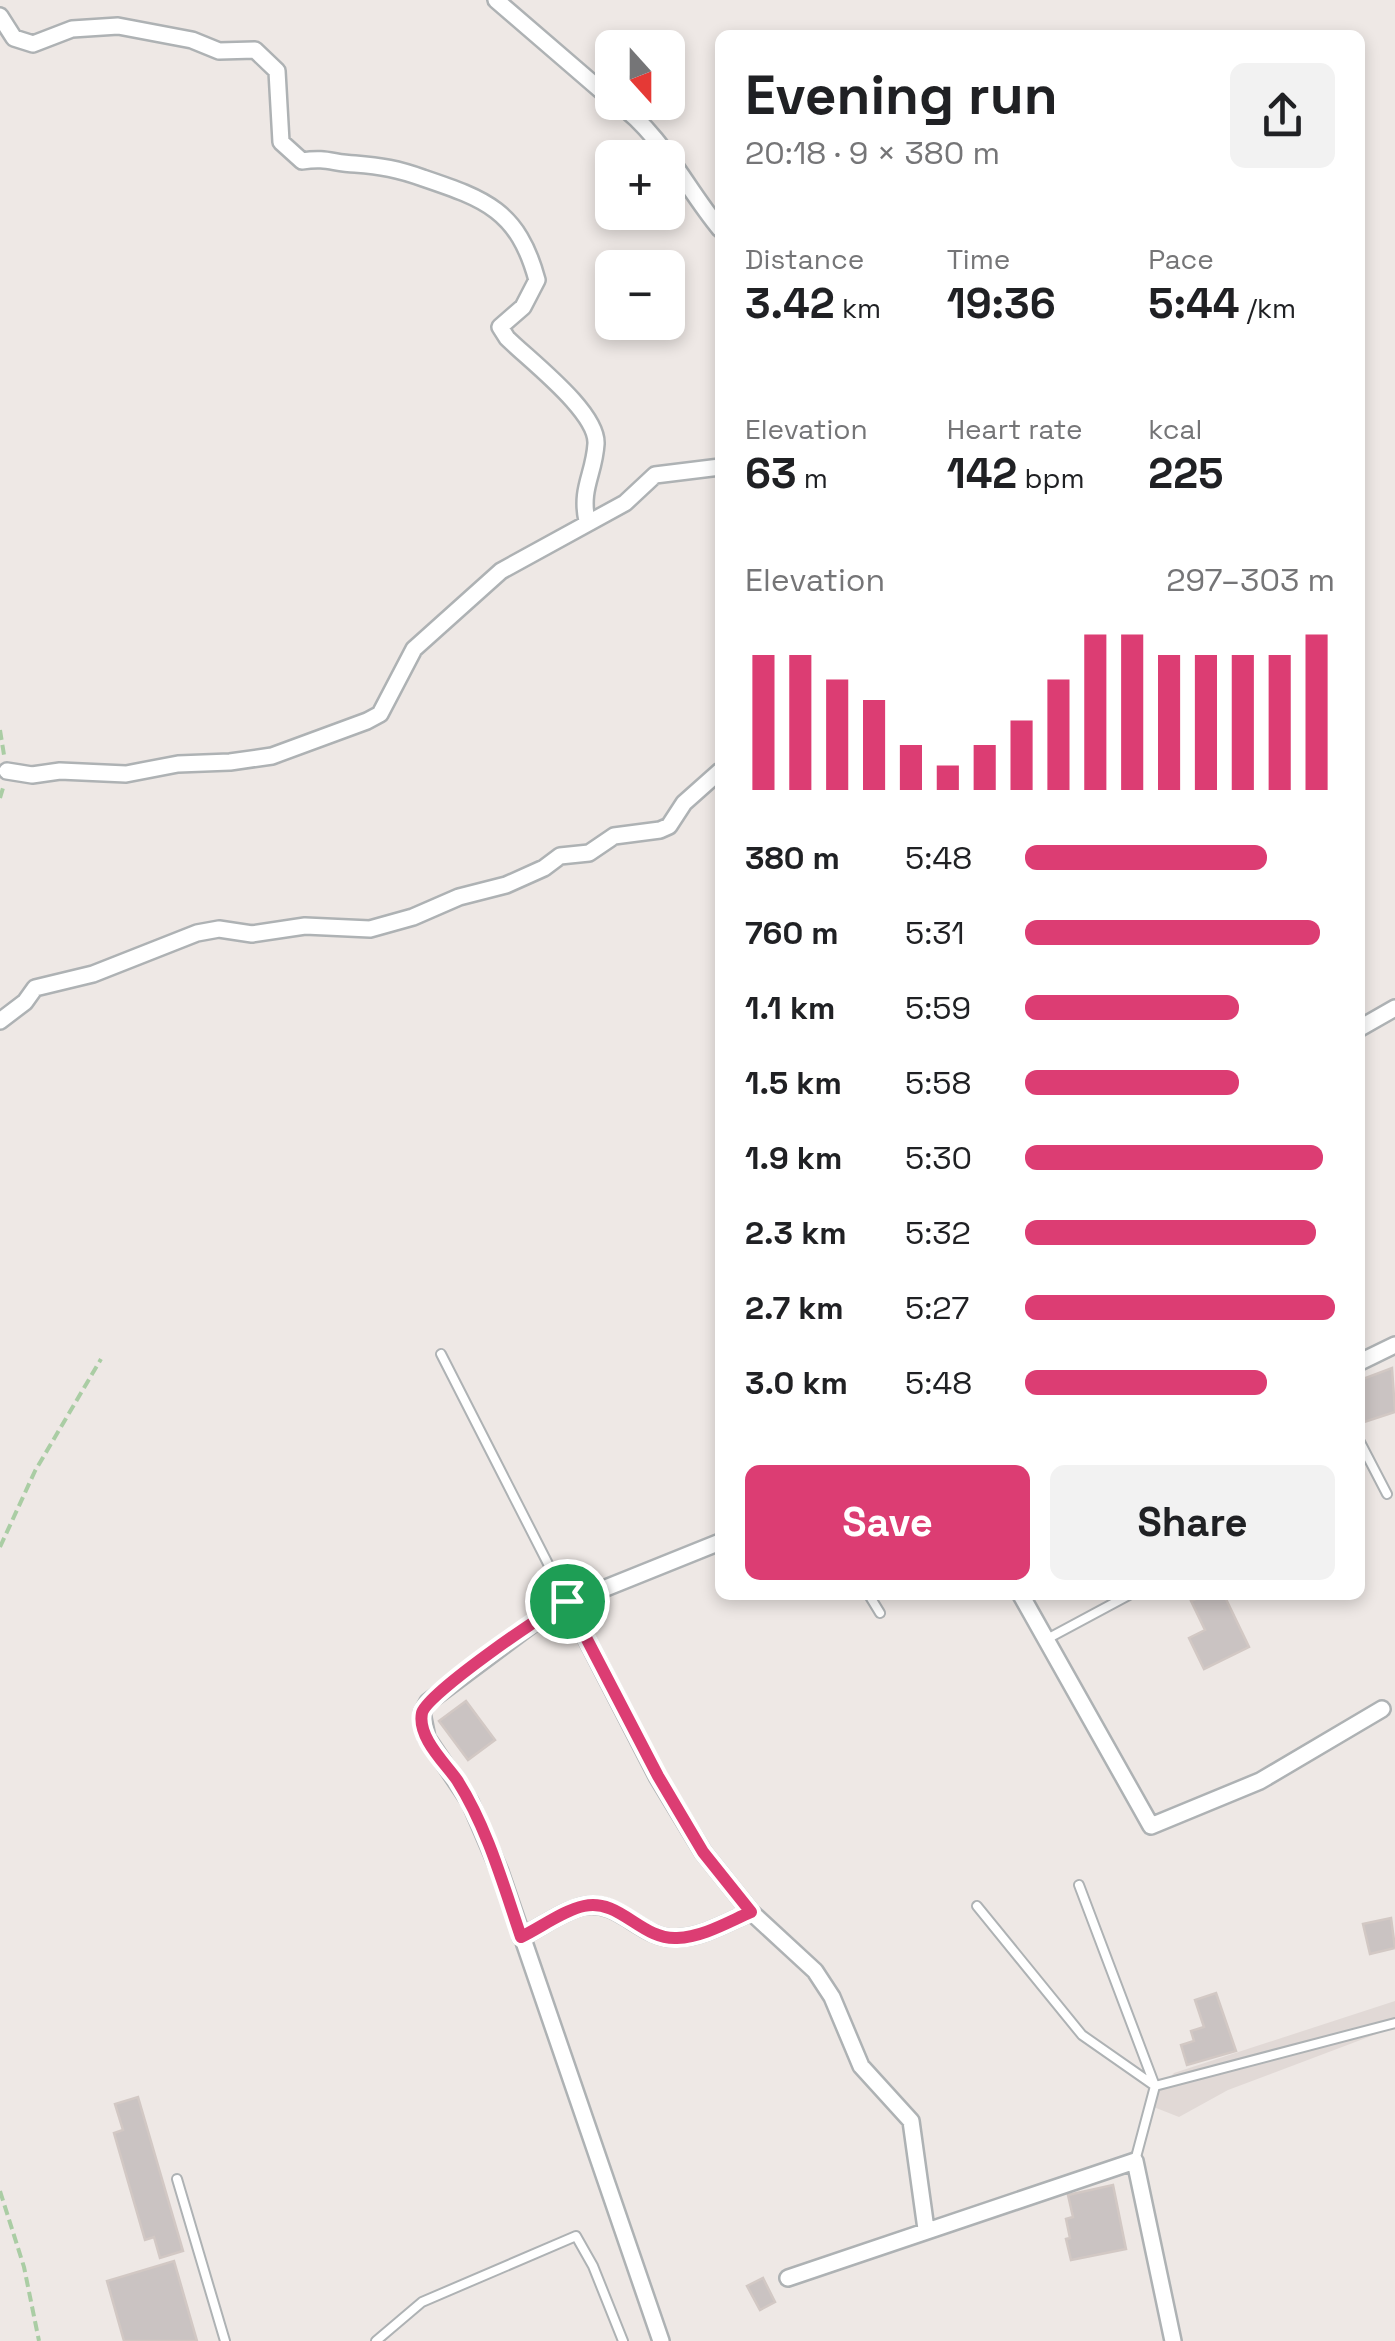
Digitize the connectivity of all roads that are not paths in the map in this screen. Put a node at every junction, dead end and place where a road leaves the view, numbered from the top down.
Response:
1 (496, 0) edge
2 (0, 16) edge
3 (595, 85) edge
4 (636, 120) edge
5 (715, 223) edge
6 (715, 468) edge
7 (587, 521) junction
8 (7, 771) dead end
9 (715, 775) edge
10 (1395, 1008) edge
11 (0, 1022) edge
12 (1365, 1025) edge
13 (1395, 1345) edge
14 (442, 1354) dead end
15 (1365, 1360) edge
16 (1365, 1452) edge
17 (1387, 1494) dead end
18 (715, 1544) edge
19 (872, 1600) edge
20 (1023, 1600) edge
21 (1120, 1600) edge
22 (567, 1601) junction
23 (880, 1613) dead end
24 (1046, 1639) junction
25 (1382, 1709) dead end
26 (1079, 1885) dead end
27 (977, 1906) dead end
28 (751, 1912) junction
29 (521, 1937) junction
30 (1395, 2022) edge
31 (1155, 2086) junction
32 (1136, 2161) junction
33 (176, 2179) dead end
34 (926, 2228) junction
35 (788, 2278) dead end
36 (225, 2341) edge
37 (376, 2341) edge
38 (622, 2341) edge
39 (661, 2341) edge
40 (1174, 2341) edge

1 - 3 street
2 - 7 street
4 - 5 street
6 - 7 street
7 - 8 street
9 - 11 street
10 - 12 street
13 - 15 street
14 - 22 lane
16 - 17 lane
18 - 22 street
19 - 23 lane
20 - 24 street
21 - 24 lane
22 - 28 street
22 - 29 street
24 - 25 street
26 - 31 lane
27 - 31 lane
28 - 29 street
28 - 34 street
29 - 39 street
30 - 31 lane
31 - 32 lane
32 - 34 street
32 - 40 street
33 - 36 lane
34 - 35 street
37 - 38 lane

